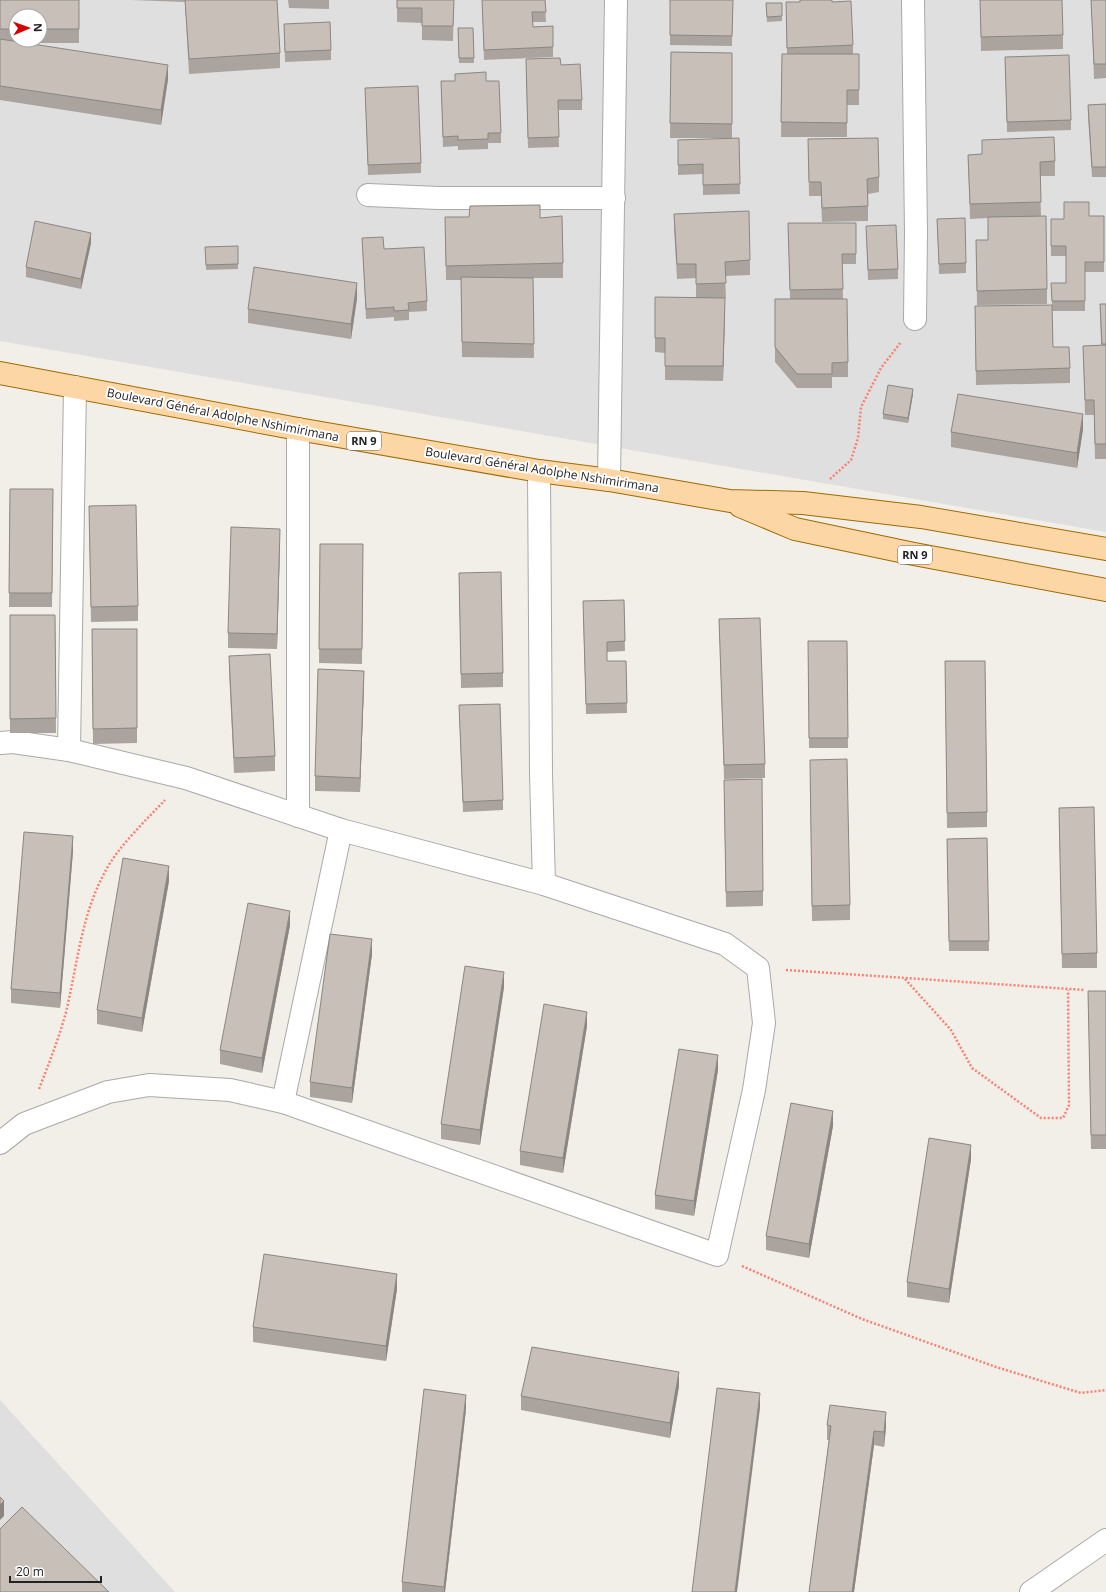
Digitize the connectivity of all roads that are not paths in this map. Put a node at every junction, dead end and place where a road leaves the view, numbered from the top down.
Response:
1 (616, 0) edge
2 (914, 0) edge
3 (368, 195) dead end
4 (614, 198) junction
5 (915, 319) road end
6 (0, 373) edge
7 (75, 387) junction
8 (298, 429) junction
9 (539, 471) junction
10 (609, 480) junction
11 (730, 501) junction
12 (1106, 549) edge
13 (1106, 590) edge
14 (0, 742) edge
15 (69, 750) junction
16 (298, 816) junction
17 (341, 830) junction
18 (544, 884) junction
19 (283, 1102) junction
20 (0, 1143) edge
21 (1106, 1540) edge
22 (1031, 1592) edge

1 - 4 street
2 - 5 street
3 - 4 street
4 - 10 street
6 - 7 main road, Boulevard Général Adolphe Nshimirimana / RN 9
7 - 8 main road, Boulevard Général Adolphe Nshimirimana / RN 9
7 - 15 street
8 - 9 main road, Boulevard Général Adolphe Nshimirimana / RN 9
8 - 16 street
9 - 10 main road, Boulevard Général Adolphe Nshimirimana / RN 9
9 - 18 street
10 - 11 main road, Boulevard Général Adolphe Nshimirimana / RN 9
11 - 12 main road, Boulevard Général Adolphe Nshimirimana / RN 9
11 - 13 main road, Boulevard Général Adolphe Nshimirimana / RN 9
14 - 15 street
15 - 16 street
16 - 17 street
17 - 18 street
17 - 19 street
18 - 19 street
19 - 20 street
21 - 22 street

